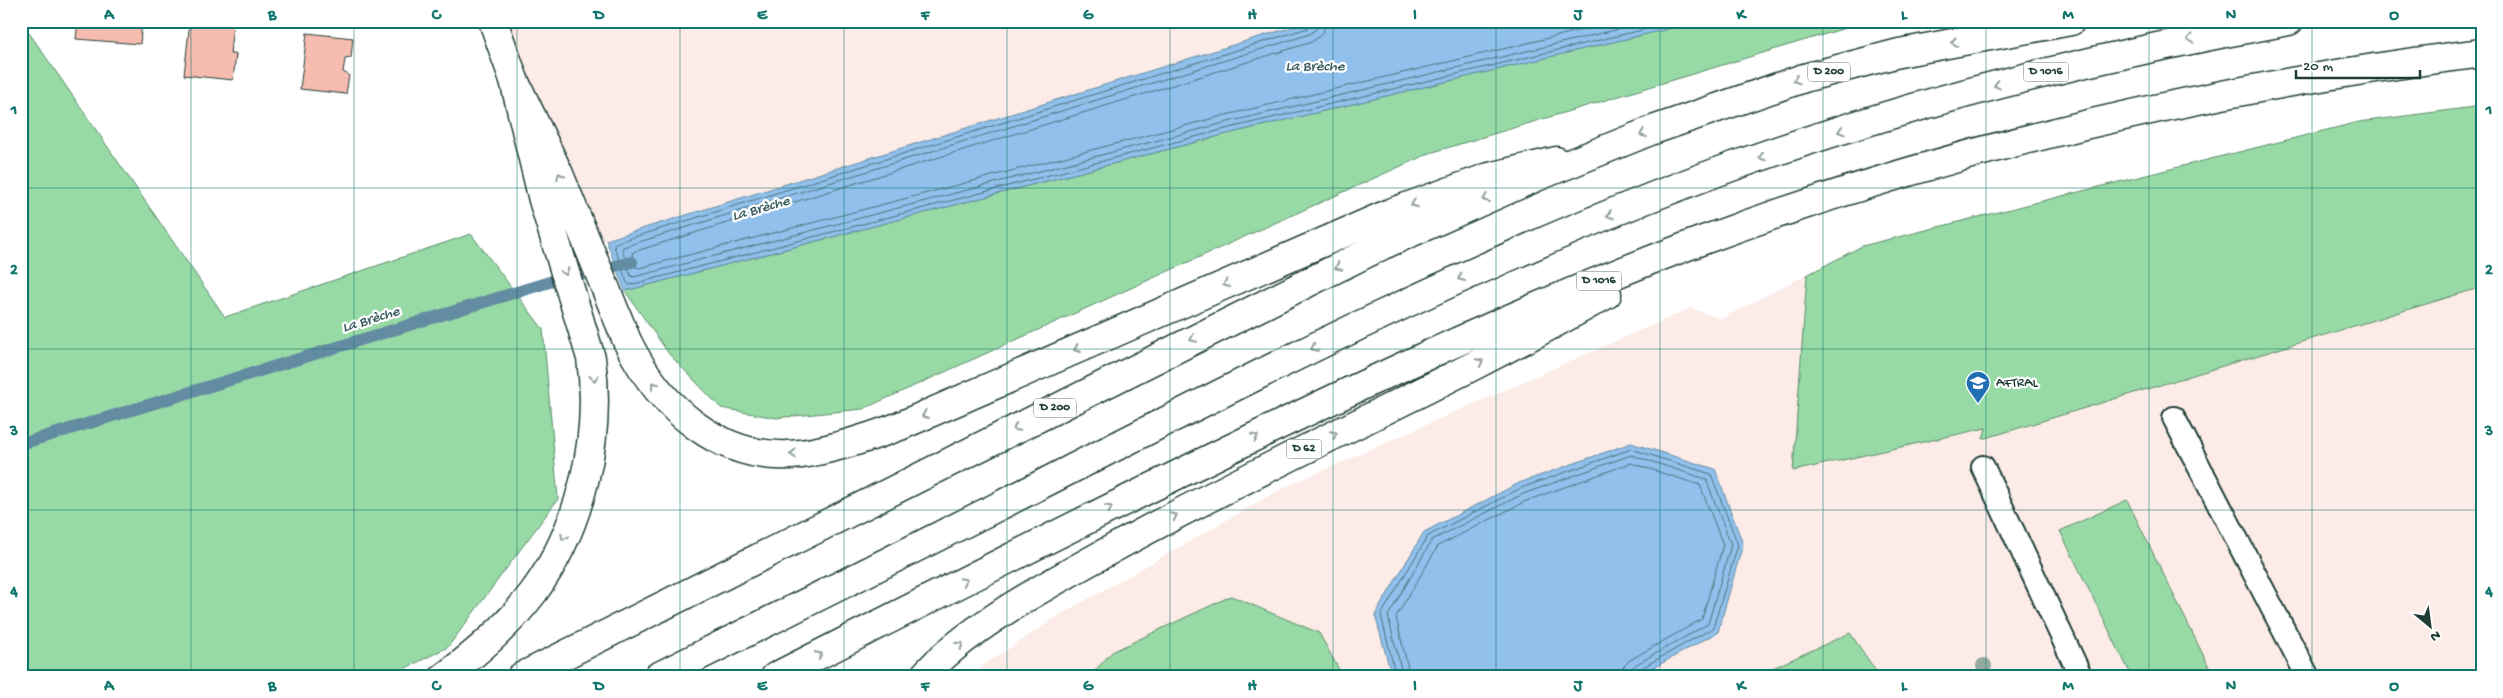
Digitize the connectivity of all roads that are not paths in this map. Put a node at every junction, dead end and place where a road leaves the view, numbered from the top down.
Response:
1 (493, 21) edge
2 (2071, 21) edge
3 (2289, 21) edge
4 (2482, 52) edge
5 (514, 80) junction
6 (1595, 153) junction
7 (1697, 242) junction
8 (2174, 418) dead end
9 (1983, 467) dead end
10 (444, 677) edge
11 (521, 677) edge
12 (657, 677) edge
13 (775, 677) edge
14 (923, 677) edge
15 (2081, 677) edge
16 (2308, 677) edge

1 - 5 main road
2 -> 6 main road, D 200
3 -> 12 main road, D 1016
4 - 7 main road, D 1016
6 -> 5 main road
5 -> 10 main road
6 -> 11 main road, D 200
13 -> 7 main road, D 1016
14 -> 7 main road, D 62
8 - 16 lane
9 - 15 lane

